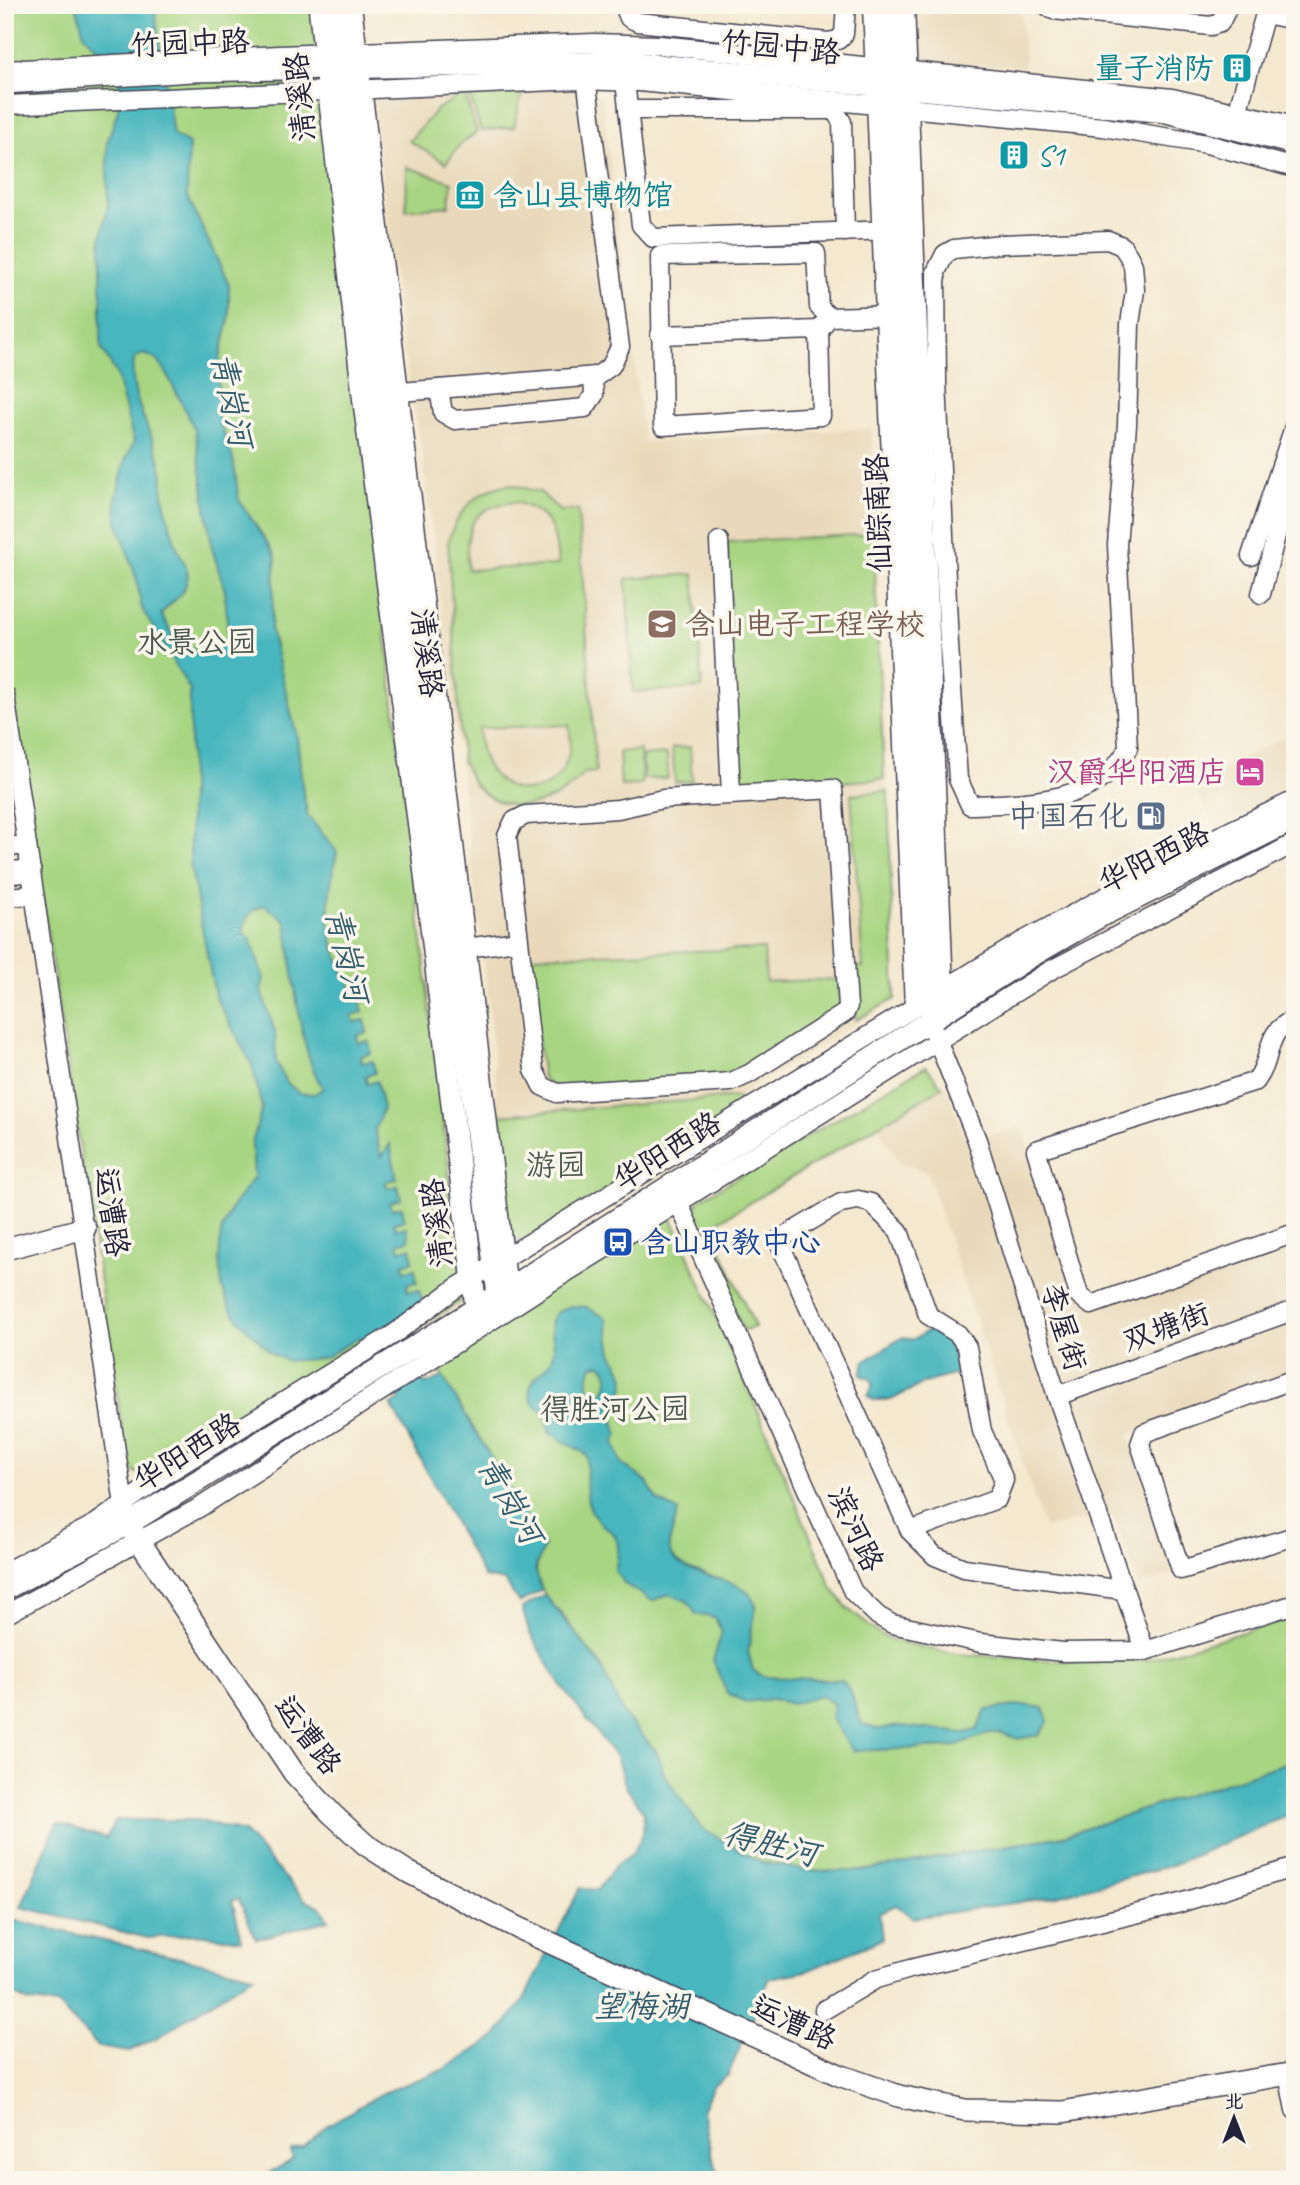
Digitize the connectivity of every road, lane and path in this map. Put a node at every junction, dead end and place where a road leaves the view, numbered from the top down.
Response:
1 (319, 5) edge
2 (335, 5) edge
3 (352, 5) edge
4 (624, 5) edge
5 (656, 5) edge
6 (846, 5) edge
7 (872, 5) edge
8 (887, 5) edge
9 (905, 5) edge
10 (1045, 5) edge
11 (1229, 5) edge
12 (1295, 20) edge
13 (656, 24) junction
14 (5, 70) edge
15 (343, 71) junction
16 (585, 71) junction
17 (624, 72) junction
18 (5, 83) edge
19 (891, 88) junction
20 (5, 105) edge
21 (628, 110) junction
22 (1235, 119) junction
23 (1295, 126) edge
24 (1295, 144) edge
25 (1295, 168) edge
26 (889, 230) junction
27 (845, 232) junction
28 (893, 315) junction
29 (824, 323) junction
30 (660, 335) junction
31 (593, 376) junction
32 (439, 389) junction
33 (381, 393) junction
34 (1295, 424) edge
35 (1295, 462) edge
36 (719, 541) dead end
37 (1251, 556) dead end
38 (927, 561) junction
39 (1261, 594) dead end
40 (929, 616) junction
41 (5, 695) edge
42 (731, 794) junction
43 (1295, 800) edge
44 (1295, 820) edge
45 (1295, 843) edge
46 (27, 845) junction
47 (5, 847) edge
48 (30, 871) junction
49 (5, 873) edge
50 (34, 895) junction
51 (5, 897) edge
52 (518, 941) junction
53 (453, 957) junction
54 (930, 1003) junction
55 (1295, 1019) edge
56 (935, 1041) junction
57 (674, 1193) junction
58 (84, 1222) junction
59 (1295, 1233) edge
60 (5, 1236) edge
61 (5, 1249) edge
62 (499, 1262) junction
63 (473, 1278) junction
64 (503, 1292) junction
65 (476, 1308) junction
66 (1295, 1310) edge
67 (410, 1360) junction
68 (381, 1366) junction
69 (1295, 1378) edge
70 (1056, 1396) junction
71 (126, 1514) junction
72 (910, 1531) junction
73 (1295, 1536) edge
74 (5, 1572) edge
75 (5, 1589) edge
76 (1124, 1590) junction
77 (1295, 1604) edge
78 (5, 1615) edge
79 (1144, 1651) junction
80 (1295, 1867) edge
81 (824, 2010) dead end
82 (1291, 2074) edge
83 (1295, 2110) edge

1 - 15 main road, 清溪路
2 - 15 main road, 清溪路
3 - 15 street
4 - 13 street
5 - 13 street
6 - 13 street
7 - 19 street
8 - 19 main road, 仙踪南路
9 - 19 street
10 - 11 street
12 - 22 street
14 - 15 street
15 - 16 main road, 竹园中路
15 - 18 main road, 竹园中路
15 - 19 street
15 - 20 street
15 - 33 main road, 清溪路
16 - 17 main road, 竹园中路
16 - 31 street
17 - 19 main road, 竹园中路
17 - 21 street
19 - 22 main road, 竹园中路
19 - 25 street
19 - 26 main road, 仙踪南路
19 - 38 street
21 - 27 street
21 - 27 street
22 - 23 street
22 - 24 main road, 竹园中路
26 - 27 street
26 - 28 main road, 仙踪南路
28 - 29 street
28 - 38 main road, 仙踪南路
28 - 54 street, 李屋街
29 - 30 street
29 - 30 street
29 - 30 street
31 - 32 street
31 - 32 street
32 - 33 street
33 - 53 street
33 - 53 main road, 清溪路
34 - 37 street
35 - 39 street
36 - 42 street
38 - 40 main road, 仙踪南路
38 - 40 street
38 - 40 street
40 - 54 main road, 仙踪南路
41 - 46 street, 运漕路
42 - 52 street
42 - 52 street
43 - 54 street
44 - 54 main road, 华阳西路
45 - 56 street
46 - 47 street
46 - 48 street, 运漕路
48 - 49 main road
48 - 50 street, 运漕路
50 - 51 street
50 - 58 street, 运漕路
52 - 53 street
53 - 62 main road, 清溪路
53 - 63 main road, 清溪路
54 - 56 street, 李屋街
54 - 57 main road, 华阳西路
54 - 62 street
55 - 59 street
56 - 57 street
56 - 70 street, 李屋街
57 - 64 main road, 华阳西路
57 - 67 street
57 - 79 street, 滨河路
58 - 60 main road
58 - 61 main road
58 - 71 street, 运漕路
62 - 63 street
62 - 64 main road, 清溪路
63 - 65 main road, 清溪路
63 - 68 street
64 - 65 main road, 华阳西路
65 - 67 main road, 华阳西路
66 - 70 street, 双塘街
67 - 68 main road, 华阳西路
68 - 71 main road, 华阳西路
68 - 78 street
69 - 73 street
70 - 76 street, 李屋街
71 - 74 street
71 - 75 main road, 华阳西路
71 - 82 main road, 运漕路
72 - 72 street
72 - 76 street
76 - 79 street, 李屋街
77 - 79 street, 滨河路
80 - 81 street
82 - 83 street

